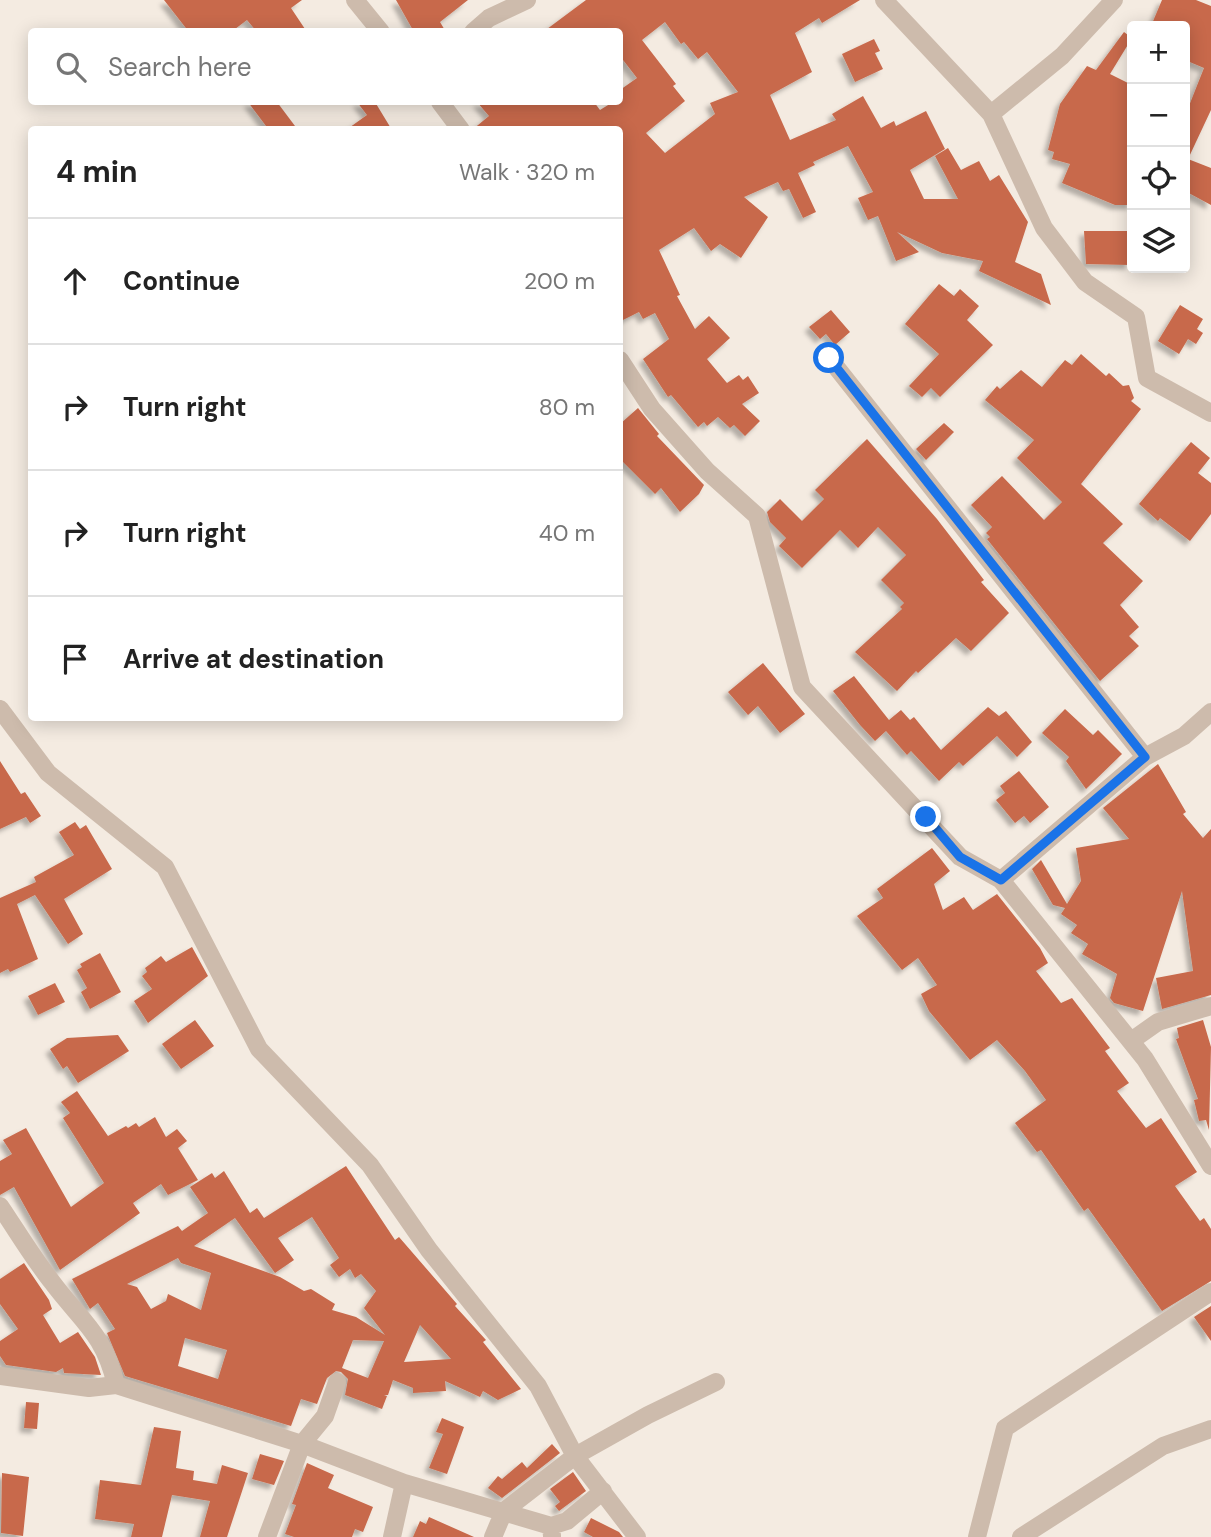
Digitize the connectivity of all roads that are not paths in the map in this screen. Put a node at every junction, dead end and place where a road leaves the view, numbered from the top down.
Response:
1 (355, 0) edge
2 (527, 0) edge
3 (884, 0) edge
4 (1114, 0) edge
5 (378, 28) edge
6 (477, 28) edge
7 (442, 105) edge
8 (991, 114) junction
9 (458, 126) edge
10 (829, 358) dead end
11 (623, 365) edge
12 (1211, 413) edge
13 (0, 709) edge
14 (1211, 712) edge
15 (1145, 757) junction
16 (1001, 880) junction
17 (1211, 1006) edge
18 (1131, 1041) junction
19 (1211, 1166) edge
20 (0, 1206) edge
21 (1211, 1292) edge
22 (0, 1376) edge
23 (337, 1382) dead end
24 (716, 1382) dead end
25 (116, 1385) junction
26 (1211, 1429) edge
27 (302, 1444) junction
28 (575, 1456) junction
29 (404, 1483) junction
30 (603, 1491) junction
31 (504, 1511) junction
32 (551, 1531) edge
33 (267, 1537) edge
34 (391, 1537) edge
35 (493, 1537) edge
36 (636, 1537) edge
37 (976, 1537) edge
38 (1021, 1537) edge

1 - 5 street
2 - 6 street
3 - 8 street
4 - 8 street
7 - 9 street
8 - 12 street
10 - 15 street
11 - 16 street
13 - 28 street
14 - 15 street
15 - 16 street
16 - 18 street
17 - 18 street
18 - 19 street
20 - 25 street
21 - 37 street
22 - 25 street
23 - 27 street
24 - 28 street
25 - 27 street
26 - 38 street
27 - 29 street
27 - 33 street
28 - 30 street
28 - 31 street
29 - 31 street
29 - 34 street
30 - 32 street
30 - 36 street
31 - 32 street
31 - 35 street

